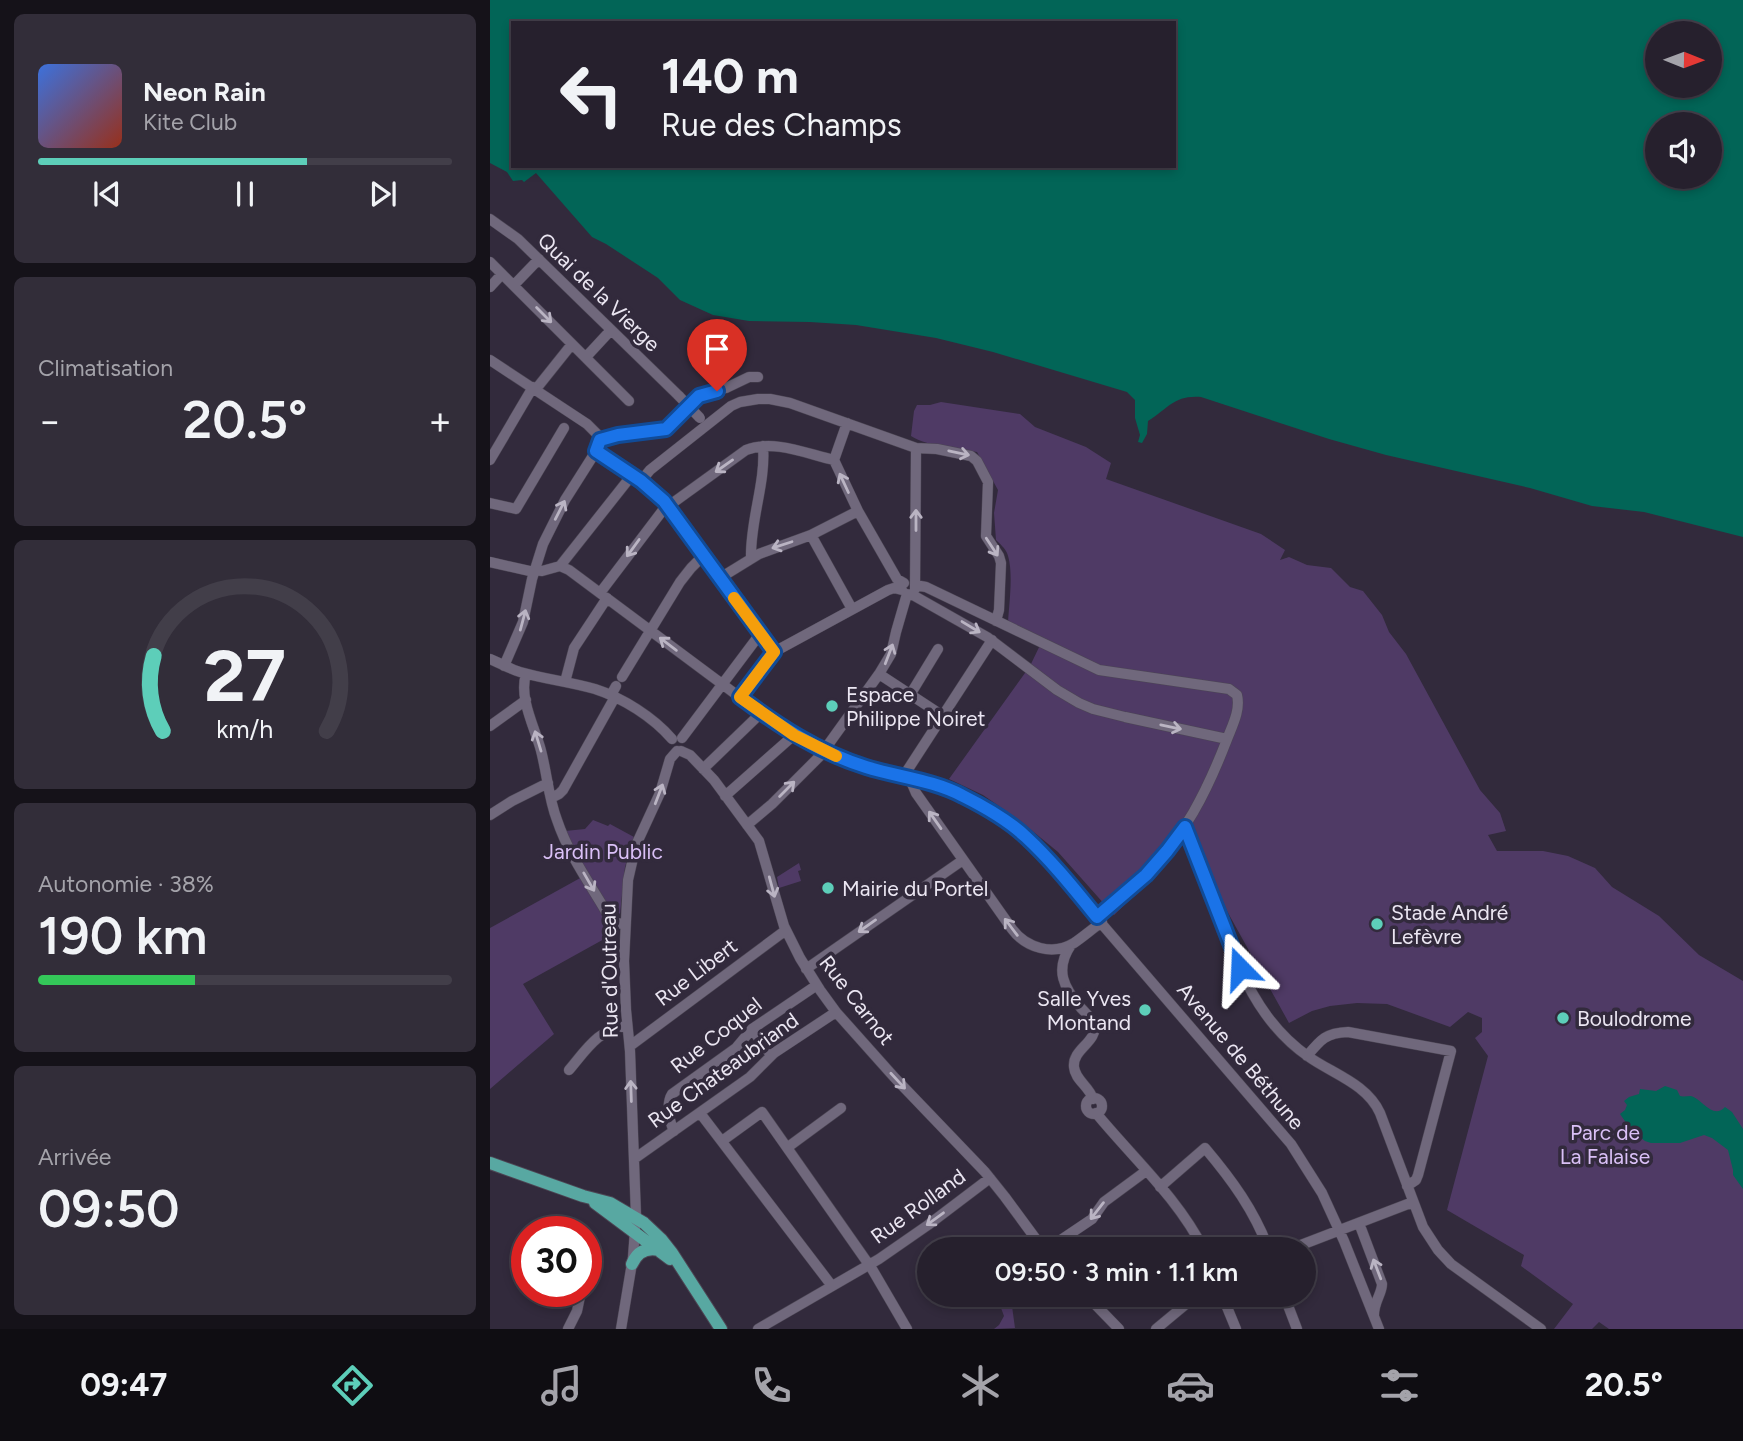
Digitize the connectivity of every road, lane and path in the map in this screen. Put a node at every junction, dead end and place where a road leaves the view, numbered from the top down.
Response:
1 (490, 219) edge
2 (539, 260) junction
3 (490, 262) edge
4 (502, 274) junction
5 (514, 285) junction
6 (490, 287) edge
7 (611, 330) junction
8 (572, 344) junction
9 (586, 357) junction
10 (490, 360) edge
11 (758, 377) dead end
12 (535, 388) junction
13 (629, 401) dead end
14 (703, 421) junction
15 (847, 423) junction
16 (564, 428) dead end
17 (600, 440) junction
18 (763, 446) junction
19 (916, 449) junction
20 (596, 451) junction
21 (490, 460) edge
22 (834, 460) junction
23 (636, 478) junction
24 (490, 503) edge
25 (668, 505) junction
26 (858, 511) junction
27 (811, 535) junction
28 (704, 555) junction
29 (751, 558) junction
30 (490, 562) edge
31 (560, 566) junction
32 (534, 571) junction
33 (720, 578) junction
34 (909, 588) junction
35 (604, 596) junction
36 (852, 609) junction
37 (996, 621) junction
38 (649, 630) junction
39 (760, 634) junction
40 (992, 640) junction
41 (938, 649) dead end
42 (774, 652) junction
43 (490, 659) edge
44 (504, 666) junction
45 (526, 674) junction
46 (879, 674) junction
47 (565, 682) junction
48 (723, 684) junction
49 (616, 689) junction
50 (910, 695) junction
51 (740, 697) junction
52 (526, 700) junction
53 (761, 713) junction
54 (943, 716) junction
55 (490, 726) edge
56 (794, 735) junction
57 (677, 738) junction
58 (1227, 739) junction
59 (679, 751) junction
60 (824, 751) junction
61 (704, 769) junction
62 (907, 778) junction
63 (548, 783) junction
64 (726, 796) junction
65 (551, 798) junction
66 (490, 815) edge
67 (747, 825) junction
68 (1185, 827) junction
69 (963, 860) junction
70 (1099, 920) junction
71 (624, 923) junction
72 (786, 930) junction
73 (1071, 945) junction
74 (806, 969) junction
75 (817, 985) junction
76 (836, 1012) junction
77 (627, 1026) junction
78 (752, 1029) junction
79 (630, 1046) junction
80 (771, 1055) junction
81 (1307, 1055) junction
82 (569, 1070) dead end
83 (841, 1108) dead end
84 (700, 1113) junction
85 (674, 1131) junction
86 (722, 1141) junction
87 (788, 1147) junction
88 (634, 1159) junction
89 (490, 1163) edge
90 (1146, 1171) junction
91 (990, 1178) junction
92 (635, 1185) junction
93 (1407, 1186) junction
94 (1160, 1187) junction
95 (588, 1199) junction
96 (1413, 1202) junction
97 (614, 1205) junction
98 (1359, 1223) junction
99 (635, 1229) junction
100 (1339, 1231) junction
101 (1035, 1237) edge
102 (1067, 1237) edge
103 (1197, 1237) edge
104 (1263, 1237) edge
105 (1316, 1240) edge
106 (665, 1250) junction
107 (632, 1264) junction
108 (870, 1265) junction
109 (832, 1286) junction
110 (1364, 1294) junction
111 (1380, 1294) junction
112 (578, 1307) edge
113 (1098, 1307) edge
114 (1183, 1307) edge
115 (1227, 1307) edge
116 (1289, 1307) edge
117 (1374, 1315) junction
118 (568, 1329) edge
119 (621, 1329) edge
120 (721, 1329) edge
121 (758, 1329) edge
122 (907, 1329) edge
123 (1119, 1329) edge
124 (1156, 1329) edge
125 (1236, 1329) edge
126 (1297, 1329) edge
127 (1379, 1329) edge
128 (1541, 1329) edge

1 - 2 street, Quai de la Vierge
2 - 5 street
2 - 7 street, Quai de la Vierge
3 - 4 street
4 - 5 street
4 - 6 street
5 -> 8 street
7 - 9 street
7 - 14 street, Quai de la Vierge, bridge
8 - 9 street
8 - 12 street
9 - 13 street
10 - 12 street
11 - 17 street
12 - 17 street
12 - 21 street
14 - 15 street
14 - 23 street
15 - 19 street
15 - 22 street
16 - 24 street
17 - 20 street
18 - 22 street
18 -> 25 street
18 - 29 street
34 -> 19 street
19 -> 37 street
20 - 23 street
32 -> 20 street
26 -> 22 street
23 - 25 street
23 - 31 street
25 - 28 street
25 -> 35 street
26 - 27 street
26 - 34 street
27 -> 29 street
27 - 36 street
28 - 33 street
28 - 38 street
29 - 33 street
30 - 32 street
31 - 32 street
31 - 35 street, Avenue de Béthune
44 -> 32 street
33 - 39 street
34 - 36 street
34 - 37 street
34 -> 40 street
46 -> 34 street
35 - 38 street, Avenue de Béthune
35 - 47 street
36 - 42 street
37 - 58 street
48 -> 38 street, Avenue de Béthune
38 - 49 street
39 - 42 street
39 - 48 street
40 - 54 street
40 -> 58 street
41 - 50 street
42 - 51 street
43 - 44 street
44 - 45 street
45 - 47 street
45 - 52 street
46 - 50 street
46 - 60 street
47 - 49 street
48 - 51 street, Avenue de Béthune
48 - 57 street
49 - 57 street
49 - 65 street
50 - 54 street
51 - 53 street, Avenue de Béthune
52 - 55 street
63 -> 52 street
53 - 56 street, Avenue de Béthune
53 - 61 street
54 - 62 street
56 - 60 street, Avenue de Béthune
56 - 64 street
57 - 59 street
58 - 68 street
59 - 61 street, Rue Carnot
71 -> 59 street, Rue d'Outreau
60 - 62 street, Avenue de Béthune
67 -> 60 street
61 - 64 street, Rue Carnot
69 -> 62 street
62 - 70 street, Avenue de Béthune
63 - 65 street
63 - 66 street
64 - 67 street, Rue Carnot
65 -> 71 street
67 -> 72 street, Rue Carnot
68 - 70 street
68 - 81 street
73 -> 69 street
69 -> 74 street
70 - 73 street
70 - 100 street, Avenue de Béthune
71 - 77 street, Rue d'Outreau
72 - 74 street, Rue Carnot
72 - 79 street, Rue Libert
73 - 90 street
74 - 75 street, Rue Carnot
75 - 76 street, Rue Carnot
75 - 78 street, Rue Coquel
76 - 80 street, Rue Chateaubriand
76 -> 91 street, Rue Carnot
77 - 79 street, Rue d'Outreau
77 - 82 street
78 - 80 street
78 - 85 street, Rue Coquel
88 -> 79 street, Rue d'Outreau
80 - 84 street, Rue Chateaubriand
81 - 93 street
81 - 93 street
83 - 87 street
84 - 85 street, Rue Chateaubriand
84 - 86 street
85 - 88 street, Rue Chateaubriand
86 - 87 street
86 - 109 street
87 - 108 street
88 - 92 street, Rue d'Outreau
89 - 95 main road
90 - 94 street
90 -> 102 street
91 - 101 street, Rue Carnot
91 -> 108 street, Rue Rolland
92 - 97 street
92 - 99 street, Rue d'Outreau
93 - 96 street
94 - 103 street
94 - 104 street
95 - 97 main road
95 - 99 main road
95 - 99 street
96 - 98 street
96 - 128 street
97 - 99 main road
98 - 100 street
111 -> 98 street
99 - 106 main road
99 - 106 main road
99 - 107 street, Rue d'Outreau
100 - 105 street
100 - 110 street, Avenue de Béthune
106 - 107 main road
106 - 120 main road
107 - 119 street, Rue d'Outreau
108 - 109 street, Rue Rolland
108 - 122 street
109 - 121 street, Rue Rolland
110 - 111 street
110 - 117 street, Avenue de Béthune
111 - 117 street
112 - 118 street
113 - 123 street
114 - 124 street
115 - 125 street
116 - 126 street
117 - 127 street, Avenue de Béthune

